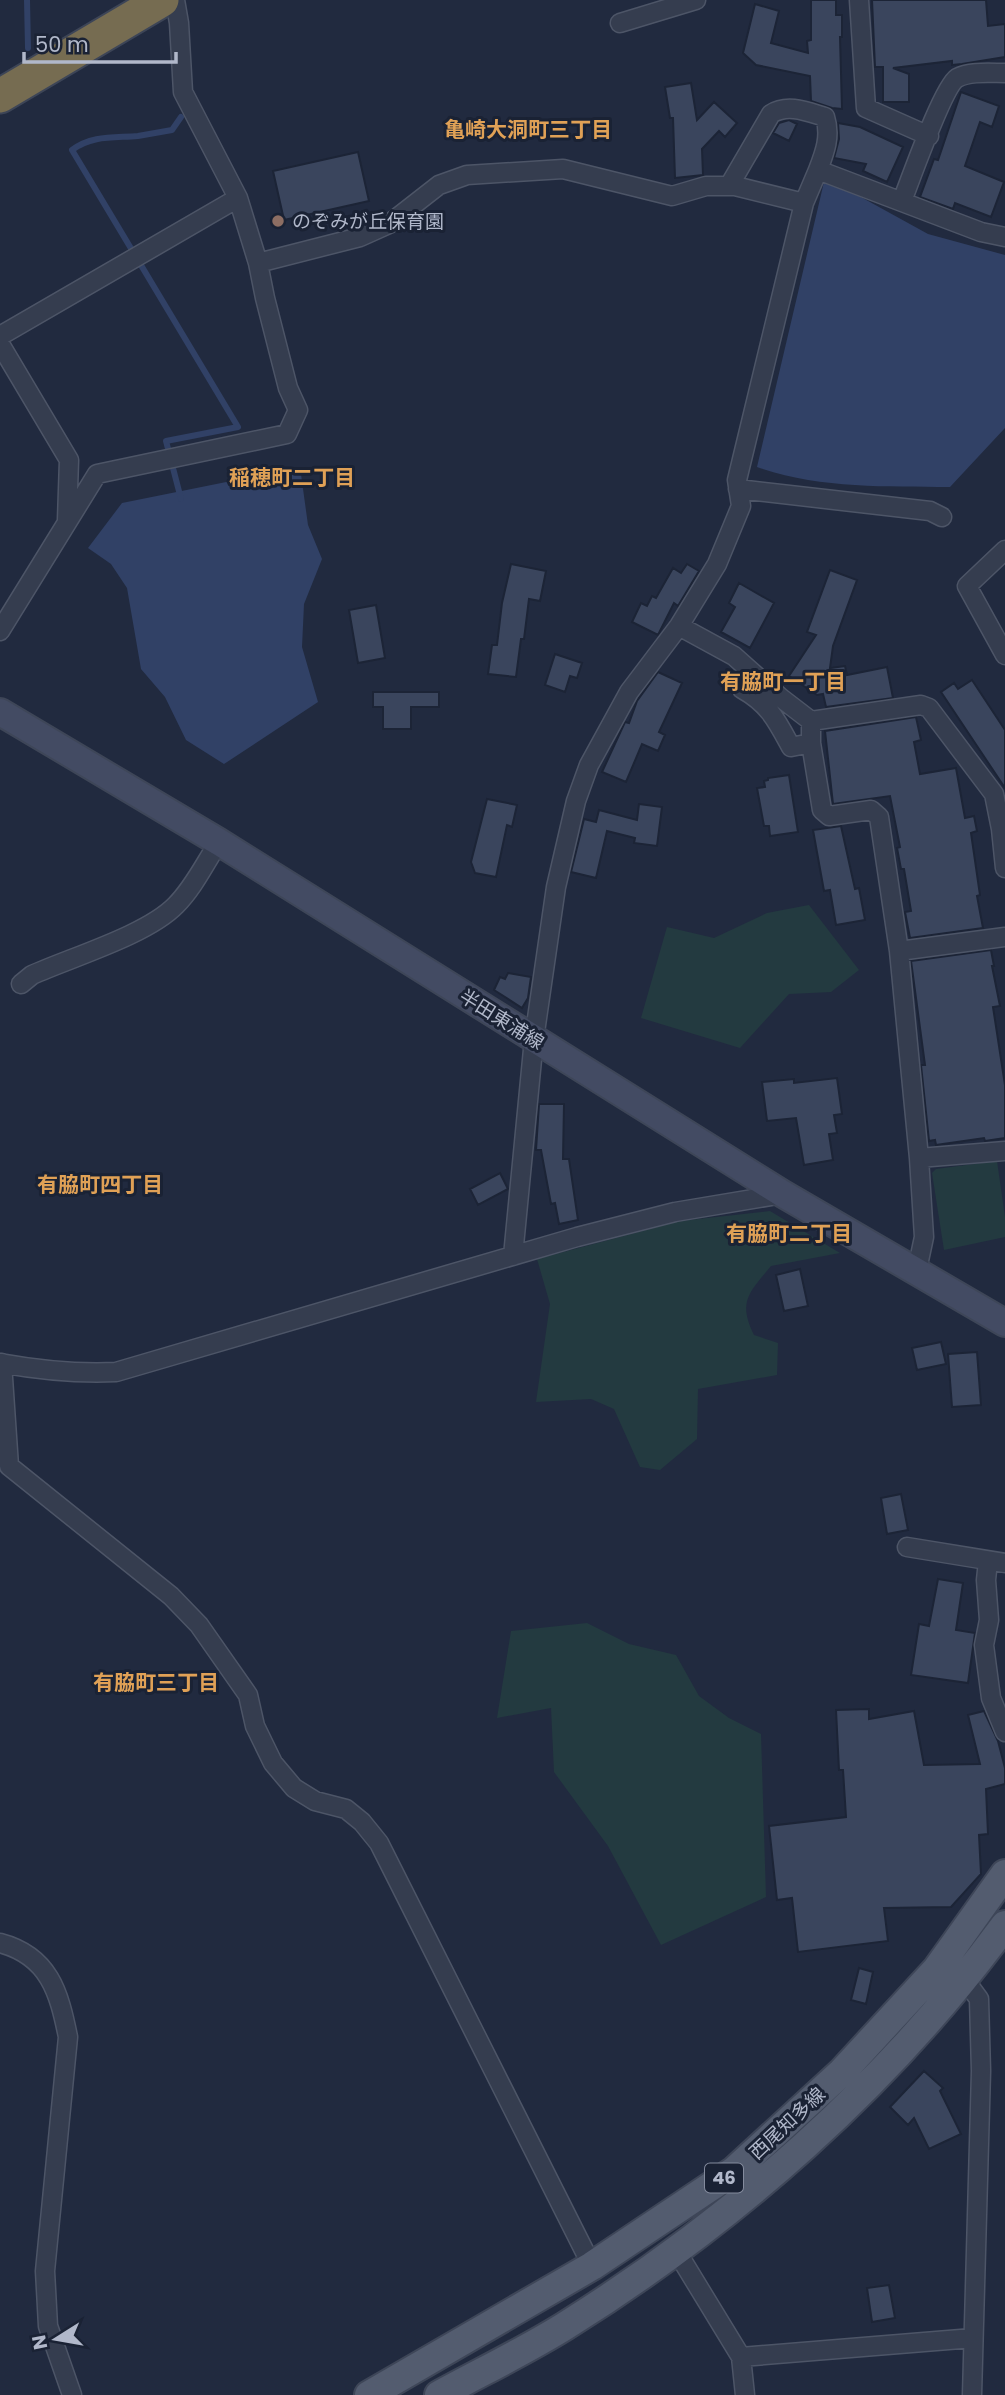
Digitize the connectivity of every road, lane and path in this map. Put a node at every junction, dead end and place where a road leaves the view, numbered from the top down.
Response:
1 (162, 0) edge
2 (175, 0) edge
3 (696, 0) edge
4 (859, 0) edge
5 (620, 23) dead end
6 (1005, 73) edge
7 (0, 96) edge
8 (929, 136) junction
9 (818, 170) junction
10 (729, 186) junction
11 (238, 198) junction
12 (902, 201) junction
13 (804, 203) junction
14 (1005, 237) edge
15 (258, 263) junction
16 (0, 336) edge
17 (0, 344) edge
18 (738, 489) junction
19 (942, 517) dead end
20 (67, 523) junction
21 (1005, 550) edge
22 (679, 626) junction
23 (0, 631) edge
24 (1005, 655) edge
25 (742, 689) dead end
26 (0, 712) edge
27 (811, 721) junction
28 (811, 743) junction
29 (1003, 829) edge
30 (219, 842) junction
31 (1005, 868) edge
32 (1005, 937) edge
33 (899, 951) junction
34 (21, 984) dead end
35 (534, 1039) junction
36 (1005, 1151) edge
37 (919, 1158) junction
38 (783, 1194) junction
39 (513, 1256) junction
40 (916, 1270) junction
41 (1005, 1323) edge
42 (1, 1363) edge
43 (908, 1546) dead end
44 (996, 1562) edge
45 (1005, 1732) edge
46 (1005, 1874) edge
47 (1005, 1925) edge
48 (0, 1943) edge
49 (965, 1979) junction
50 (677, 2252) junction
51 (592, 2266) junction
52 (973, 2338) junction
53 (741, 2357) junction
54 (72, 2395) edge
55 (369, 2395) edge
56 (439, 2395) edge
57 (745, 2395) edge
58 (972, 2395) edge

1 - 7 highway
2 - 11 street
3 - 5 street
4 - 8 street
6 - 8 street
8 - 12 street
9 - 10 street
9 - 12 street
9 - 13 street
10 - 13 street
10 - 15 street
11 - 15 street
11 - 16 street
12 - 14 street
13 - 18 street
15 - 20 street
17 - 20 street
18 - 19 street
18 - 22 street
20 - 23 street
21 - 24 street
22 - 27 street
22 - 35 street
25 - 28 street
26 - 30 main road, 半田東浦線
27 - 28 street
27 - 29 street
28 - 33 street
29 - 31 street
30 - 34 street
30 - 35 main road, 半田東浦線
32 - 33 street
33 - 37 street
35 - 38 main road, 半田東浦線
35 - 39 street
36 - 37 street
37 - 40 street
38 - 39 street
38 - 40 main road, 半田東浦線
39 - 42 street
40 - 41 main road, 半田東浦線
42 - 51 street
43 - 44 street
44 - 45 street
46 - 51 main road, 西尾知多線 / 46
47 - 49 main road, 西尾知多線 / 46
48 - 54 street
49 - 50 main road, 西尾知多線 / 46
49 - 52 street
50 - 53 street
50 - 56 main road, 西尾知多線 / 46
51 - 55 main road, 西尾知多線 / 46
52 - 53 street
52 - 58 street
53 - 57 street

